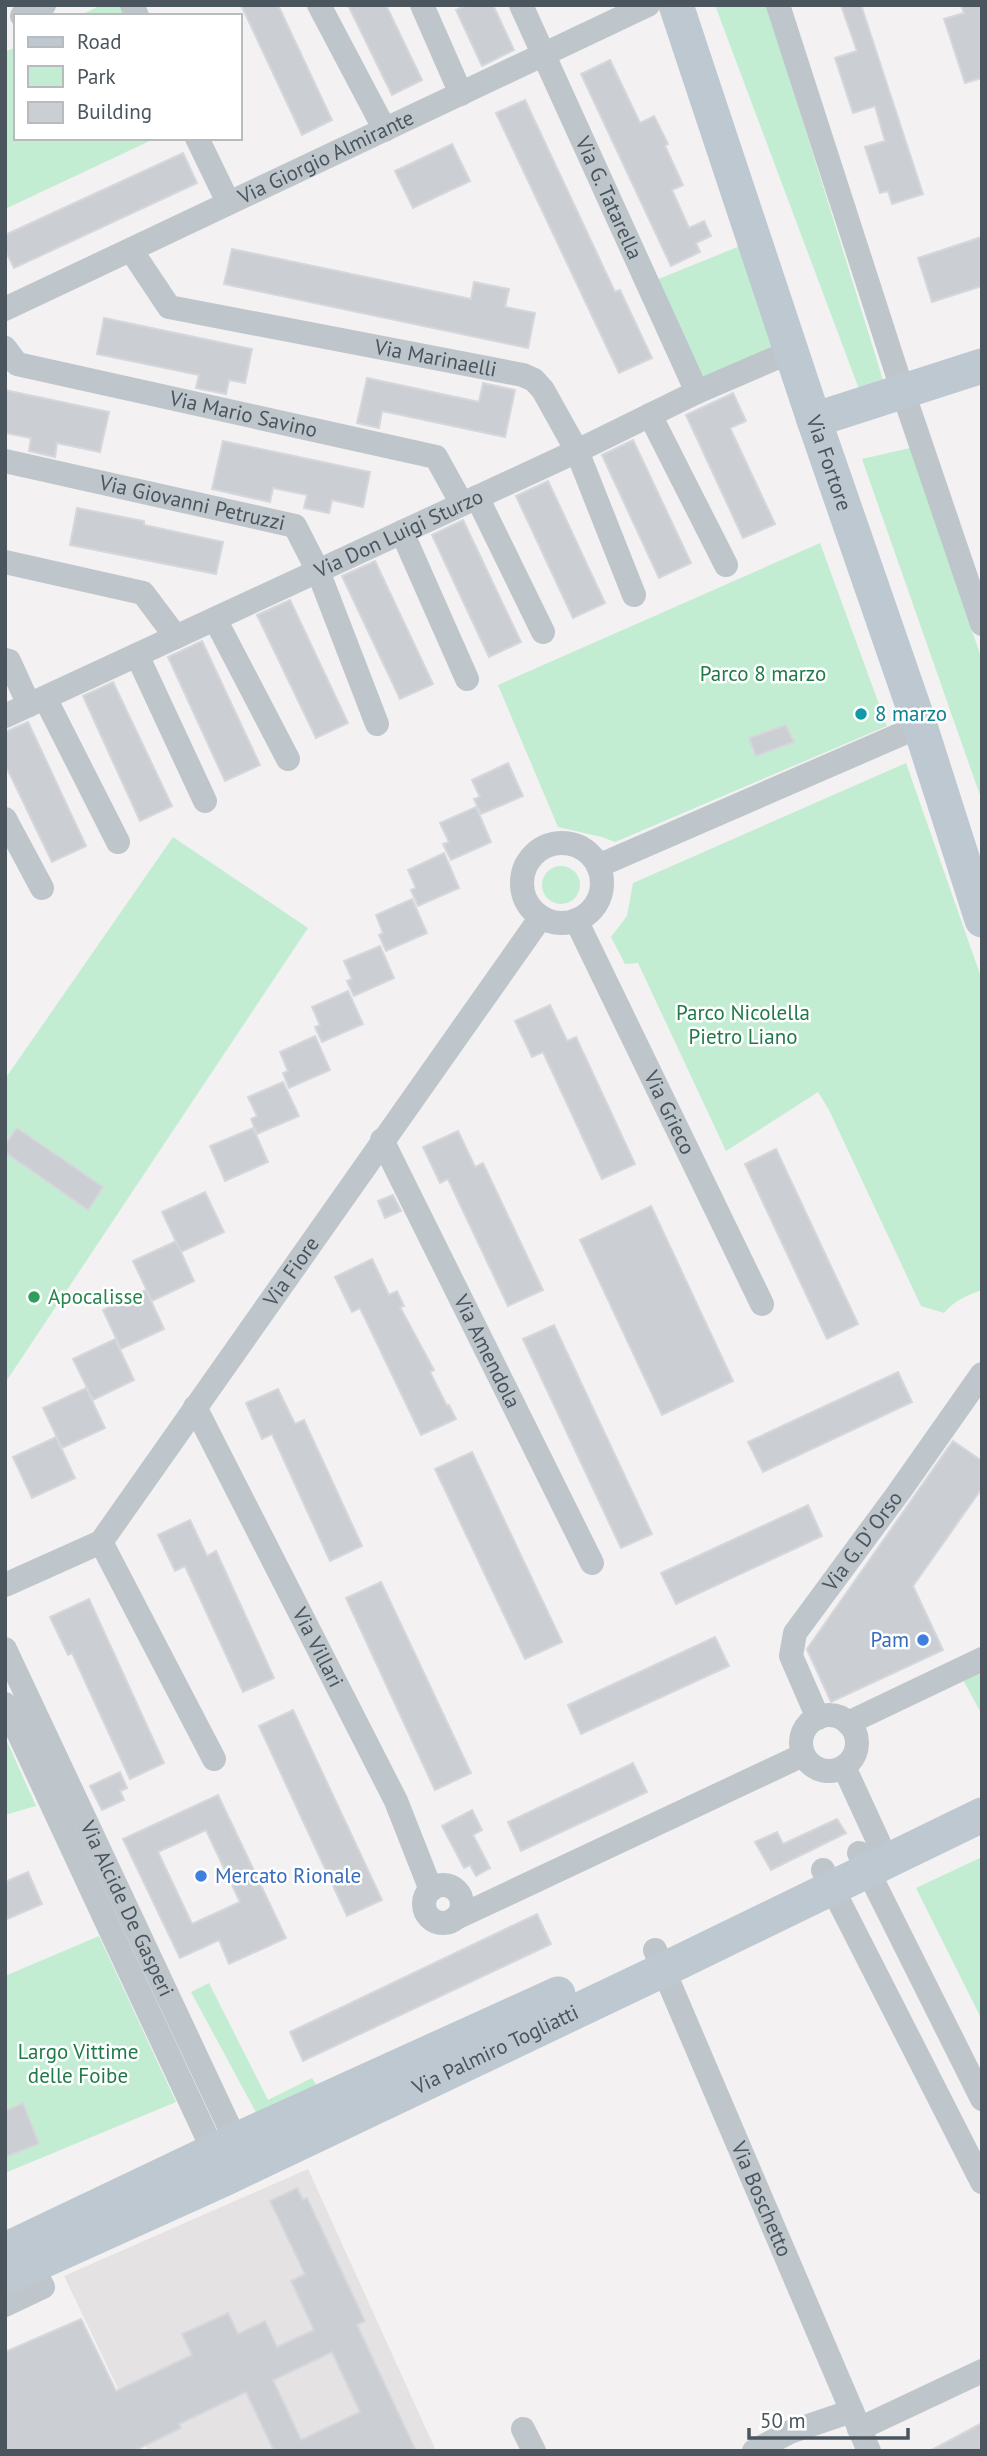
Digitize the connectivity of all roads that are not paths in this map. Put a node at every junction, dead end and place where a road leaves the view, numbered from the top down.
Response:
1 (44, 5) edge
2 (319, 5) edge
3 (422, 5) edge
4 (521, 5) edge
5 (648, 5) edge
6 (676, 5) edge
7 (778, 5) edge
8 (26, 14) edge
9 (544, 54) junction
10 (461, 94) junction
11 (385, 130) junction
12 (198, 140) edge
13 (228, 202) junction
14 (131, 250) junction
15 (5, 309) edge
16 (5, 348) edge
17 (792, 351) junction
18 (982, 366) edge
19 (697, 391) junction
20 (903, 391) junction
21 (650, 415) junction
22 (814, 420) junction
23 (577, 451) junction
24 (5, 461) edge
25 (470, 501) junction
26 (402, 532) junction
27 (5, 562) edge
28 (726, 565) dead end
29 (318, 571) junction
30 (634, 595) dead end
31 (215, 619) junction
32 (982, 624) edge
33 (543, 632) dead end
34 (176, 637) junction
35 (137, 655) junction
36 (5, 660) edge
37 (467, 679) dead end
38 (37, 701) junction
39 (5, 716) edge
40 (377, 724) dead end
41 (920, 726) junction
42 (288, 759) dead end
43 (205, 801) dead end
44 (5, 819) edge
45 (118, 842) dead end
46 (598, 866) junction
47 (42, 888) dead end
48 (541, 917) junction
49 (576, 920) junction
50 (982, 920) edge
51 (382, 1140) junction
52 (762, 1304) dead end
53 (982, 1374) edge
54 (195, 1407) junction
55 (101, 1542) junction
56 (592, 1563) dead end
57 (5, 1585) edge
58 (5, 1649) edge
59 (982, 1658) edge
60 (5, 1704) edge
61 (818, 1718) junction
62 (848, 1723) junction
63 (803, 1755) junction
64 (214, 1759) dead end
65 (844, 1767) junction
66 (982, 1793) edge
67 (982, 1815) edge
68 (869, 1856) junction
69 (828, 1878) junction
70 (660, 1959) junction
71 (982, 2099) edge
72 (231, 2159) junction
73 (982, 2182) edge
74 (15, 2259) edge
75 (5, 2305) edge
76 (982, 2371) edge
77 (862, 2437) edge
78 (754, 2451) edge

1 - 8 street
2 - 11 street
3 - 10 street
4 - 9 street, Via G. Tatarella
5 - 9 street, Via Giorgio Almirante
6 - 17 street, Via Fortore
7 - 20 street
9 - 10 street, Via Giorgio Almirante
9 - 19 street, Via G. Tatarella
10 - 11 street, Via Giorgio Almirante
11 - 13 street, Via Giorgio Almirante
12 - 13 street
13 - 14 street, Via Giorgio Almirante
14 - 15 street, Via Giorgio Almirante
14 - 23 street, Via Marinaelli
16 - 25 street, Via Mario Savino
17 - 19 street, Via Don Luigi Sturzo
17 - 22 street, Via Fortore
18 - 20 street
19 - 21 street, Via Don Luigi Sturzo
20 - 22 street
20 - 32 street
21 - 23 street, Via Don Luigi Sturzo
21 - 28 street
22 - 41 street, Via Fortore
23 - 25 street, Via Don Luigi Sturzo
23 - 30 street, Via Marinaelli
24 - 29 street, Via Giovanni Petruzzi
25 - 26 street, Via Don Luigi Sturzo
25 - 33 street, Via Mario Savino
26 - 29 street, Via Don Luigi Sturzo
26 - 37 street
27 - 34 street
29 - 31 street, Via Don Luigi Sturzo
29 - 40 street, Via Giovanni Petruzzi
31 - 34 street, Via Don Luigi Sturzo
31 - 42 street
34 - 35 street, Via Don Luigi Sturzo
35 - 38 street, Via Don Luigi Sturzo
35 - 43 street
36 - 38 street
38 - 39 street, Via Don Luigi Sturzo
38 - 45 street
41 - 46 street
41 - 50 street, Via Fortore
44 - 47 street
46 - 48 street
46 - 49 street
48 - 49 street
48 - 51 street, Via Fiore
49 - 52 street, Via Grieco
51 - 54 street, Via Fiore
51 - 56 street, Via Amendola
53 - 61 street, Via G. D' Orso
54 - 55 street, Via Fiore
54 - 63 street, Via Villari
55 - 57 street
55 - 64 street
58 - 72 street, Via Alcide De Gasperi
59 - 62 street
60 - 72 street, Via Alcide De Gasperi
61 - 62 street
61 - 63 street
62 - 65 street
63 - 65 street
65 - 68 street
66 - 68 street, Via Palmiro Togliatti
67 - 68 street, Via Palmiro Togliatti
68 - 69 street, Via Palmiro Togliatti
68 - 71 street
69 - 70 street, Via Palmiro Togliatti
69 - 73 street
70 - 72 street, Via Palmiro Togliatti
70 - 77 street, Via Boschetto
72 - 74 street, Via Palmiro Togliatti
74 - 75 street
76 - 77 street
77 - 78 street

